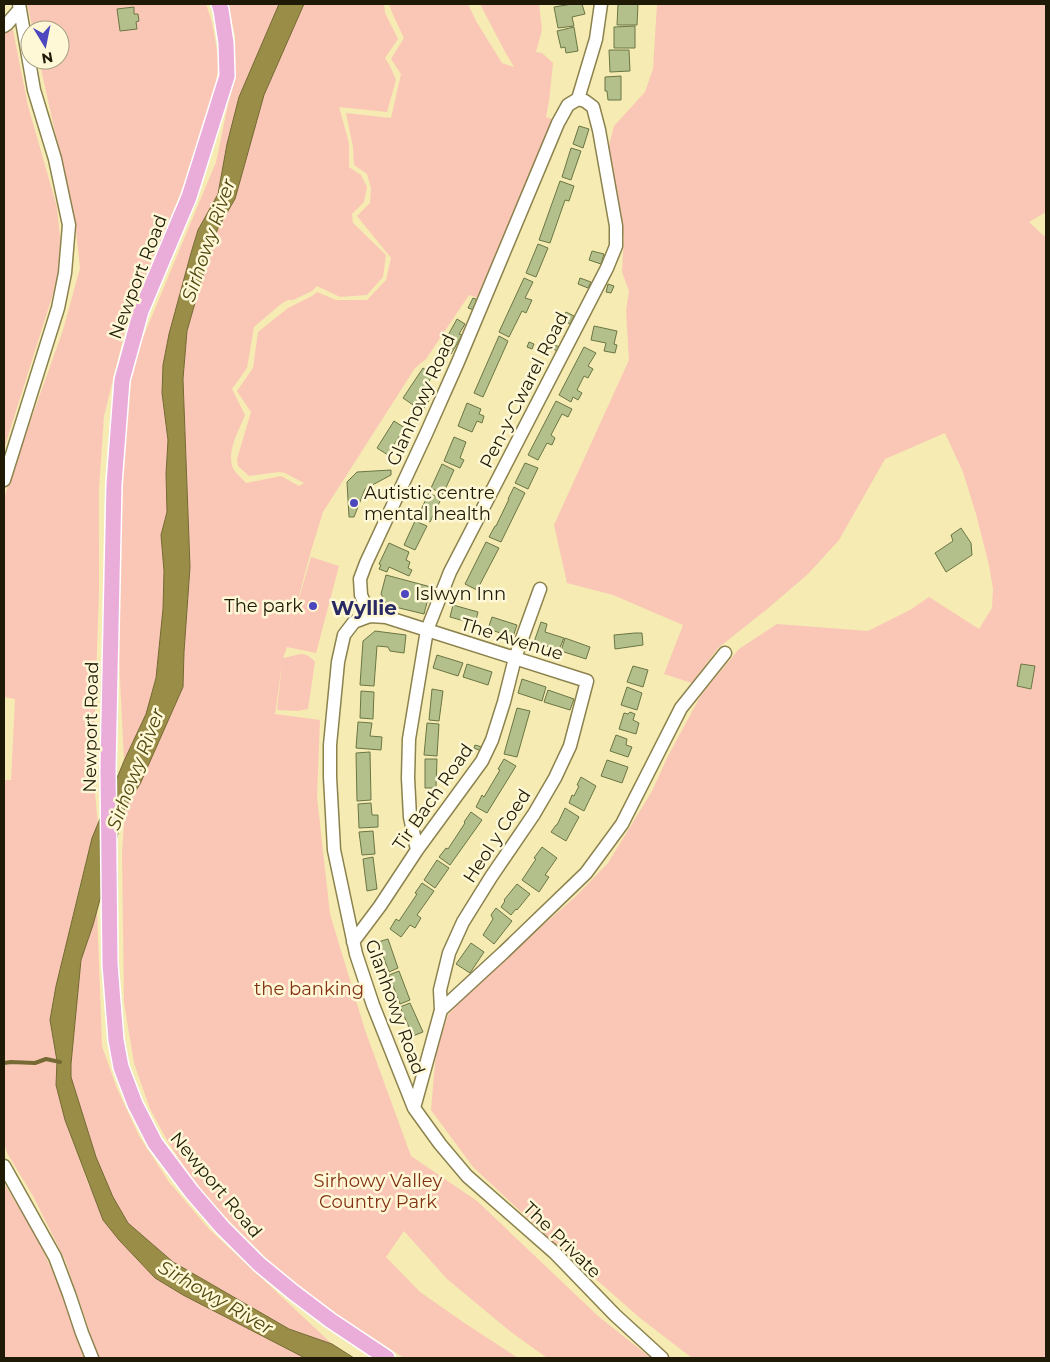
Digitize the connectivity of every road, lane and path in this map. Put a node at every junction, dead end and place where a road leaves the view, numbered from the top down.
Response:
1 (219, 4) edge
2 (601, 4) edge
3 (20, 7) edge
4 (4, 26) edge
5 (578, 99) junction
6 (4, 480) edge
7 (540, 589) dead end
8 (370, 616) junction
9 (427, 630) junction
10 (724, 653) dead end
11 (515, 658) junction
12 (587, 681) joint
13 (416, 850) junction
14 (353, 942) junction
15 (441, 1010) junction
16 (414, 1108) junction
17 (440, 1144) joint
18 (4, 1166) edge
19 (92, 1358) edge
20 (386, 1358) edge
21 (662, 1358) edge

1 - 20 main road, Newport Road
2 - 5 street
3 - 4 street
3 - 6 street
5 - 8 street, Glanhowy Road
5 - 9 street, Pen-y-Cwarel Road
7 - 11 street, Tir Bach Road
8 - 9 street, The Avenue
8 - 14 street, Glanhowy Road
9 - 11 street, The Avenue
9 - 13 street, Pen-y-Cwarel Road
10 - 15 street
11 - 12 street, The Avenue
11 - 13 street, Tir Bach Road
12 - 15 street, Heol y Coed
13 - 14 street, Tir Bach Road
14 - 16 street, Glanhowy Road
15 - 16 street, Heol y Coed
16 - 17 street, Glanhowy Road
17 - 21 street, The Private
18 - 19 street

